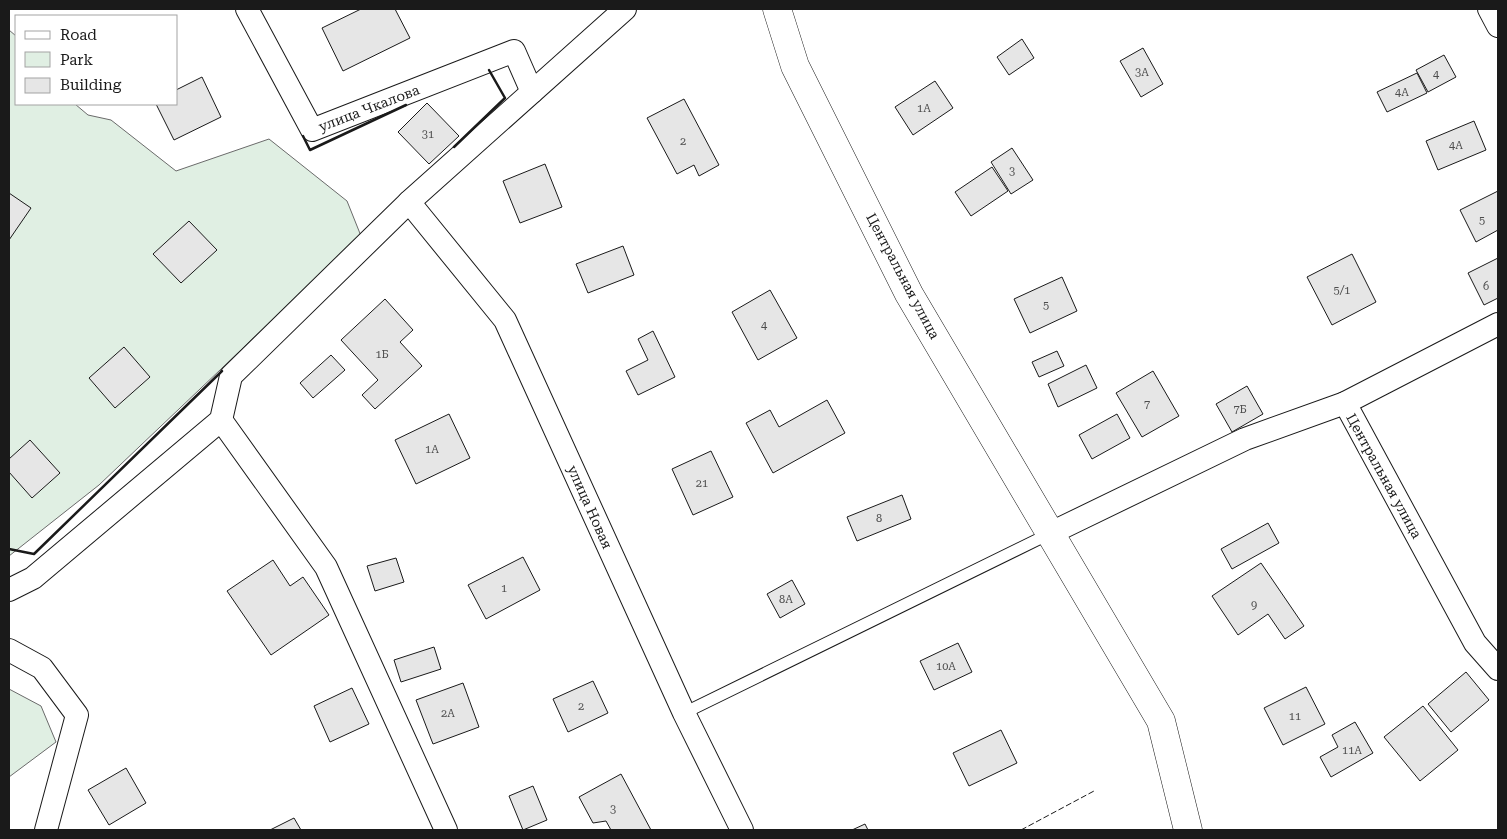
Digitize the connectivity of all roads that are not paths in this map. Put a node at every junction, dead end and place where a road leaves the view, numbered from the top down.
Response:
1 (247, 9) edge
2 (625, 9) edge
3 (777, 9) edge
4 (1489, 9) edge
5 (1498, 26) edge
6 (532, 92) junction
7 (409, 202) junction
8 (1498, 324) edge
9 (1344, 402) junction
10 (221, 420) junction
11 (1051, 533) junction
12 (9, 590) edge
13 (9, 650) edge
14 (1498, 669) edge
15 (684, 713) junction
16 (46, 830) edge
17 (446, 830) edge
18 (742, 830) edge
19 (1188, 830) edge

1 - 6 street, улица Чкалова
2 - 6 street
3 - 11 street, Центральная улица
4 - 5 street
6 - 7 street
7 - 10 street
7 - 15 street, улица Новая
8 - 9 street
9 - 11 street, Центральная улица
9 - 14 street, Центральная улица
10 - 12 street
10 - 17 street
11 - 15 lane
11 - 19 street, Центральная улица
13 - 16 street
15 - 18 street, улица Новая

